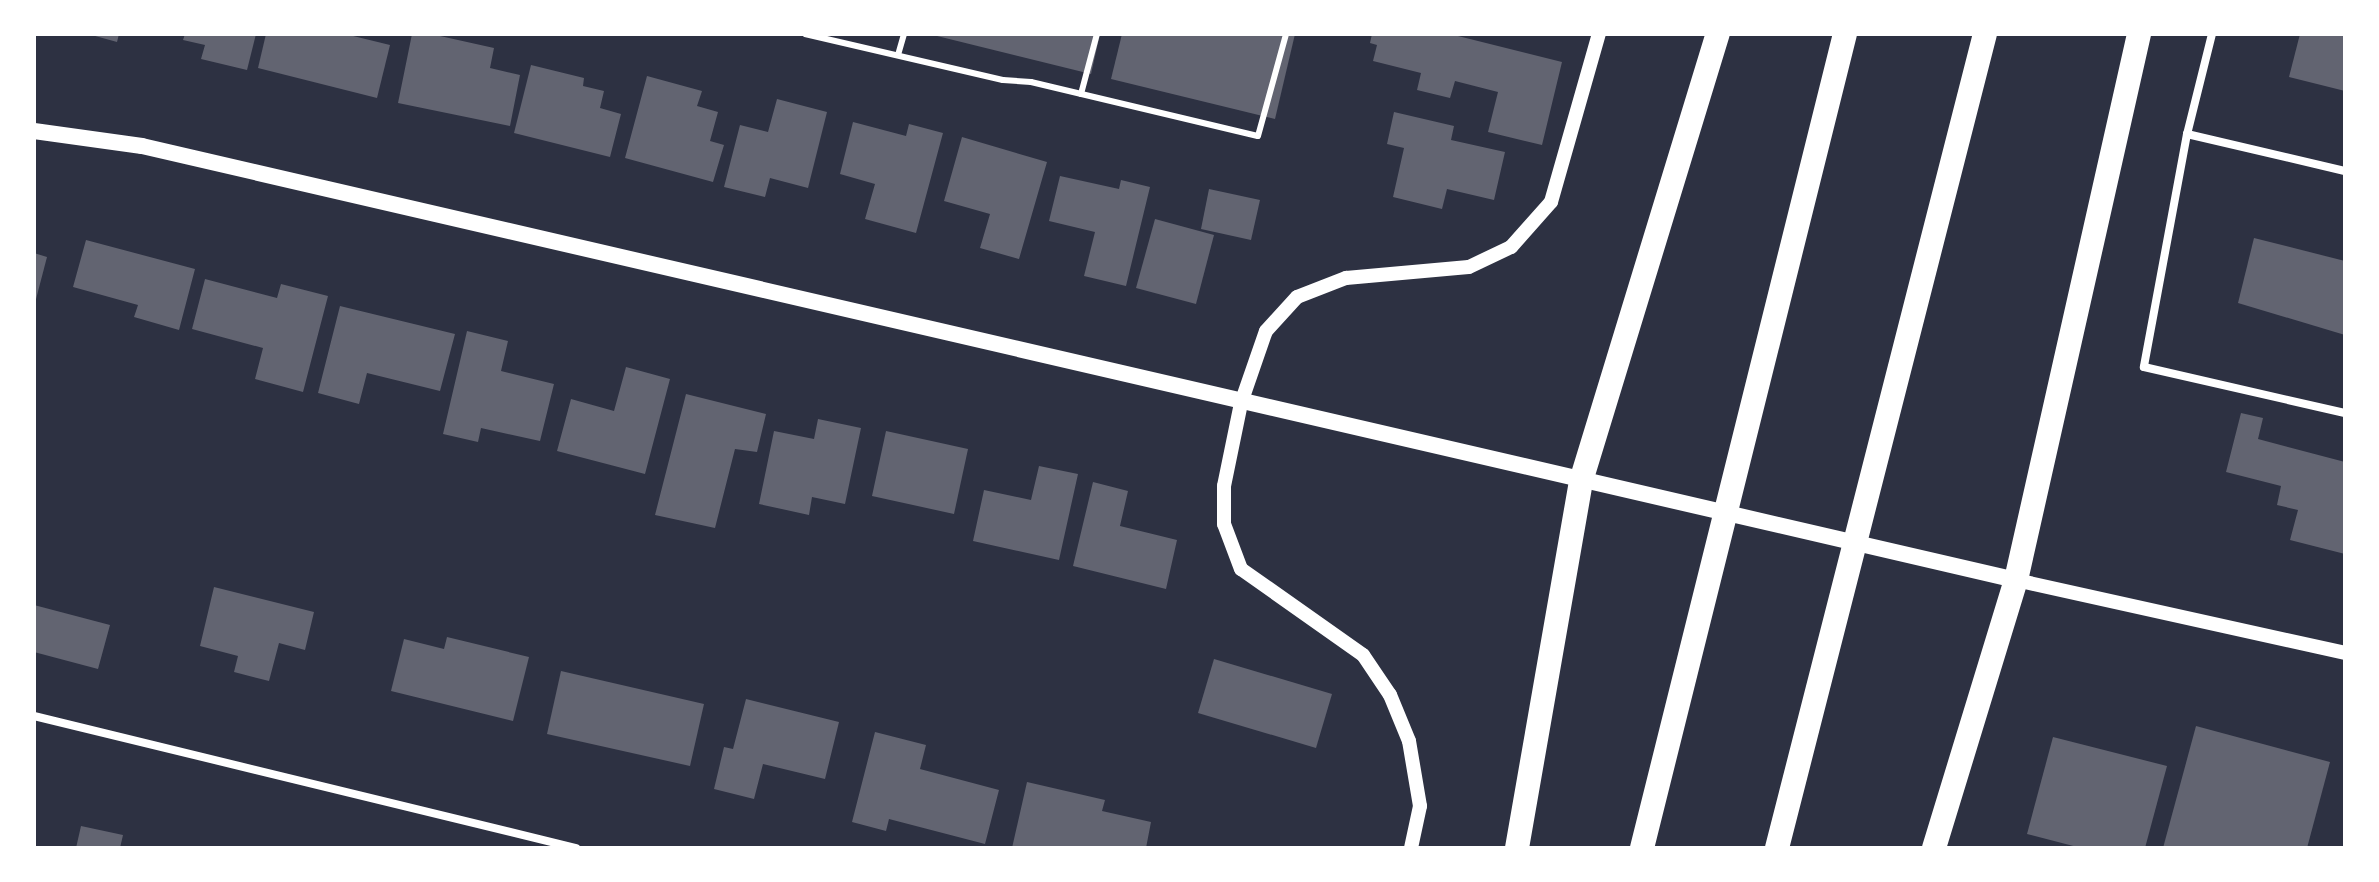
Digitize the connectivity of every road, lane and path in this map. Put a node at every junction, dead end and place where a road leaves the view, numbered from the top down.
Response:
1 (805, 34) edge
2 (904, 34) edge
3 (1097, 34) edge
4 (1286, 34) edge
5 (1599, 34) edge
6 (1718, 34) edge
7 (1845, 34) edge
8 (1985, 34) edge
9 (2139, 34) edge
10 (2212, 34) edge
11 (898, 55) junction
12 (1081, 94) junction
13 (34, 131) edge
14 (2187, 134) junction
15 (2345, 171) edge
16 (1241, 403) junction
17 (2345, 413) edge
18 (1581, 481) junction
19 (2016, 580) junction
20 (2345, 653) edge
21 (34, 716) edge
22 (576, 848) edge
23 (1411, 848) edge
24 (1517, 848) edge
25 (1642, 848) edge
26 (1777, 848) edge
27 (1934, 848) edge

1 - 11 lane
2 - 11 lane
3 - 12 lane
4 - 12 lane
5 - 16 street
6 - 18 highway
7 - 25 highway
8 - 26 highway
9 - 19 highway
10 - 14 street
11 - 12 lane
13 - 16 main road
14 - 15 street
14 - 17 street
16 - 18 main road
16 - 23 street
18 - 19 main road
18 - 24 highway
19 - 20 street
19 - 27 highway
21 - 22 street

